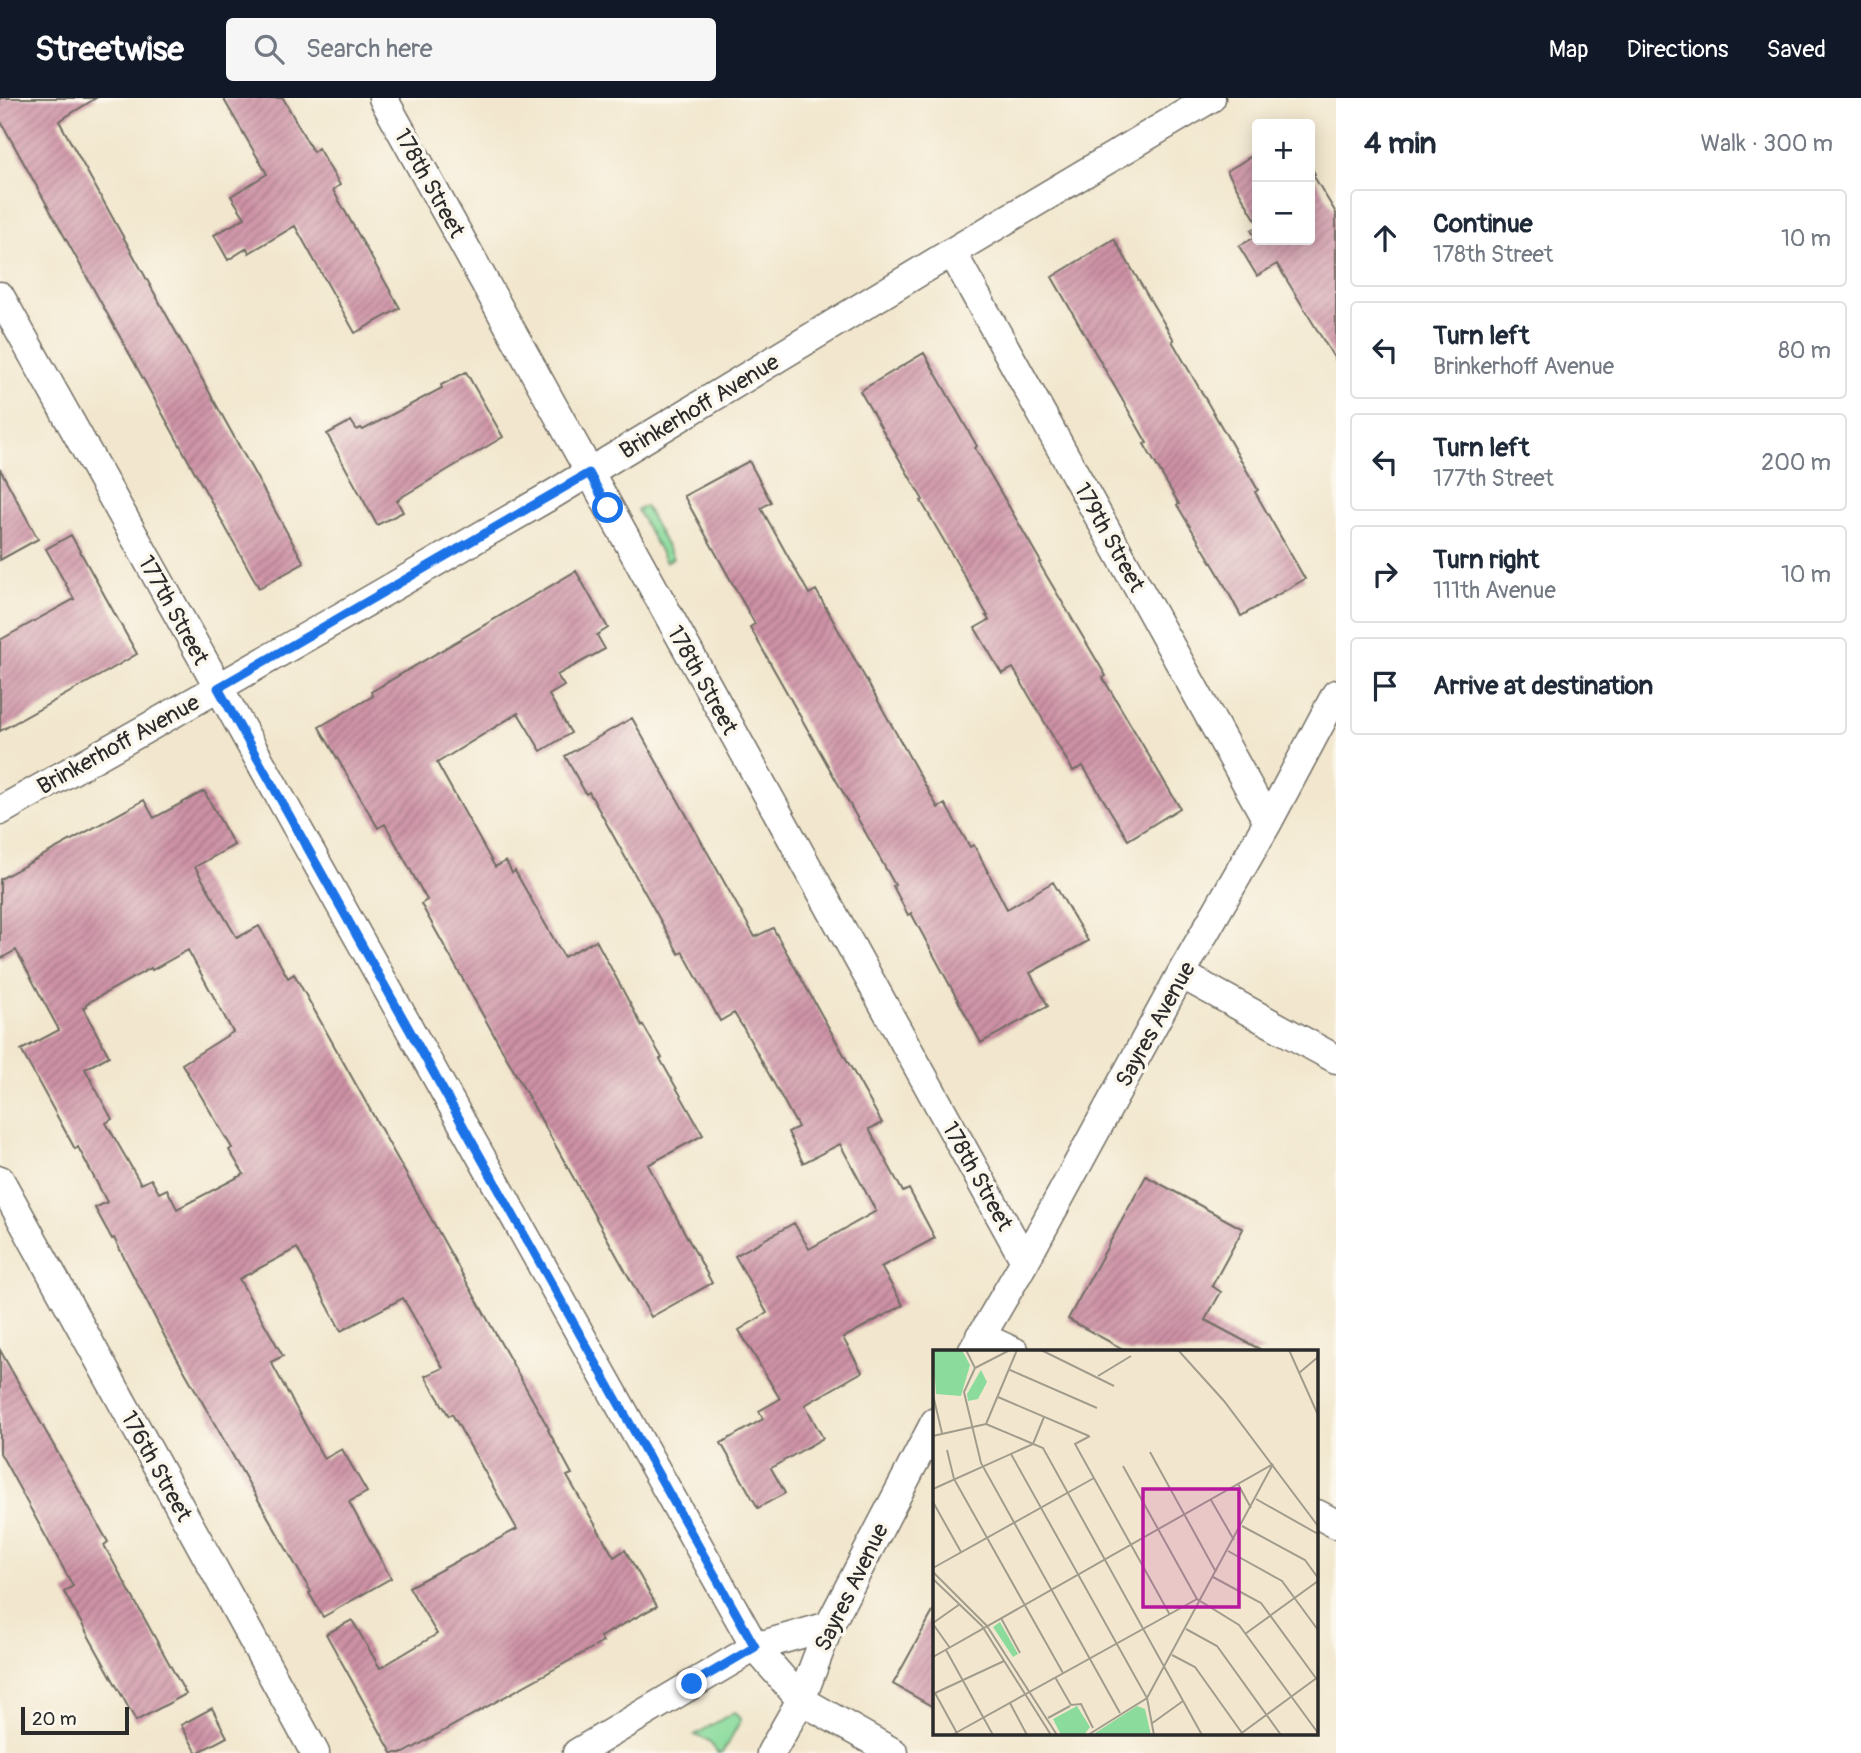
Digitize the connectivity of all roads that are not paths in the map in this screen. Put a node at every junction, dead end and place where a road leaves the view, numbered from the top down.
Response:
1 (383, 98) edge
2 (1211, 98) edge
3 (952, 253) junction
4 (0, 296) edge
5 (589, 473) junction
6 (218, 688) junction
7 (1336, 694) edge
8 (0, 811) edge
9 (1268, 822) junction
10 (1181, 974) junction
11 (1336, 1059) edge
12 (0, 1180) edge
13 (1025, 1261) junction
14 (976, 1344) edge
15 (1005, 1350) edge
16 (933, 1426) edge
17 (1318, 1515) edge
18 (1336, 1524) edge
19 (829, 1626) junction
20 (755, 1647) junction
21 (800, 1700) junction
22 (315, 1753) edge
23 (577, 1753) edge
24 (771, 1753) edge
25 (894, 1753) edge

1 - 5 street, 178th Street
2 - 3 street, Brinkerhoff Avenue
3 - 5 street, Brinkerhoff Avenue
3 - 9 street, 179th Street
4 - 6 street, 177th Street
5 - 6 street, Brinkerhoff Avenue
5 - 13 street, 178th Street
6 - 8 street, Brinkerhoff Avenue
6 - 20 street, 177th Street
7 - 9 street, Sayres Avenue
9 - 10 street, Sayres Avenue
10 - 11 street
10 - 13 street, Sayres Avenue
12 - 22 street, 176th Street
13 - 14 street, Sayres Avenue
14 - 15 street
16 - 19 street, Sayres Avenue
17 - 18 street
19 - 20 street
19 - 21 street, Sayres Avenue
20 - 21 street, 177th Street
20 - 23 street
21 - 24 street, Sayres Avenue
21 - 25 street, 177th Street

